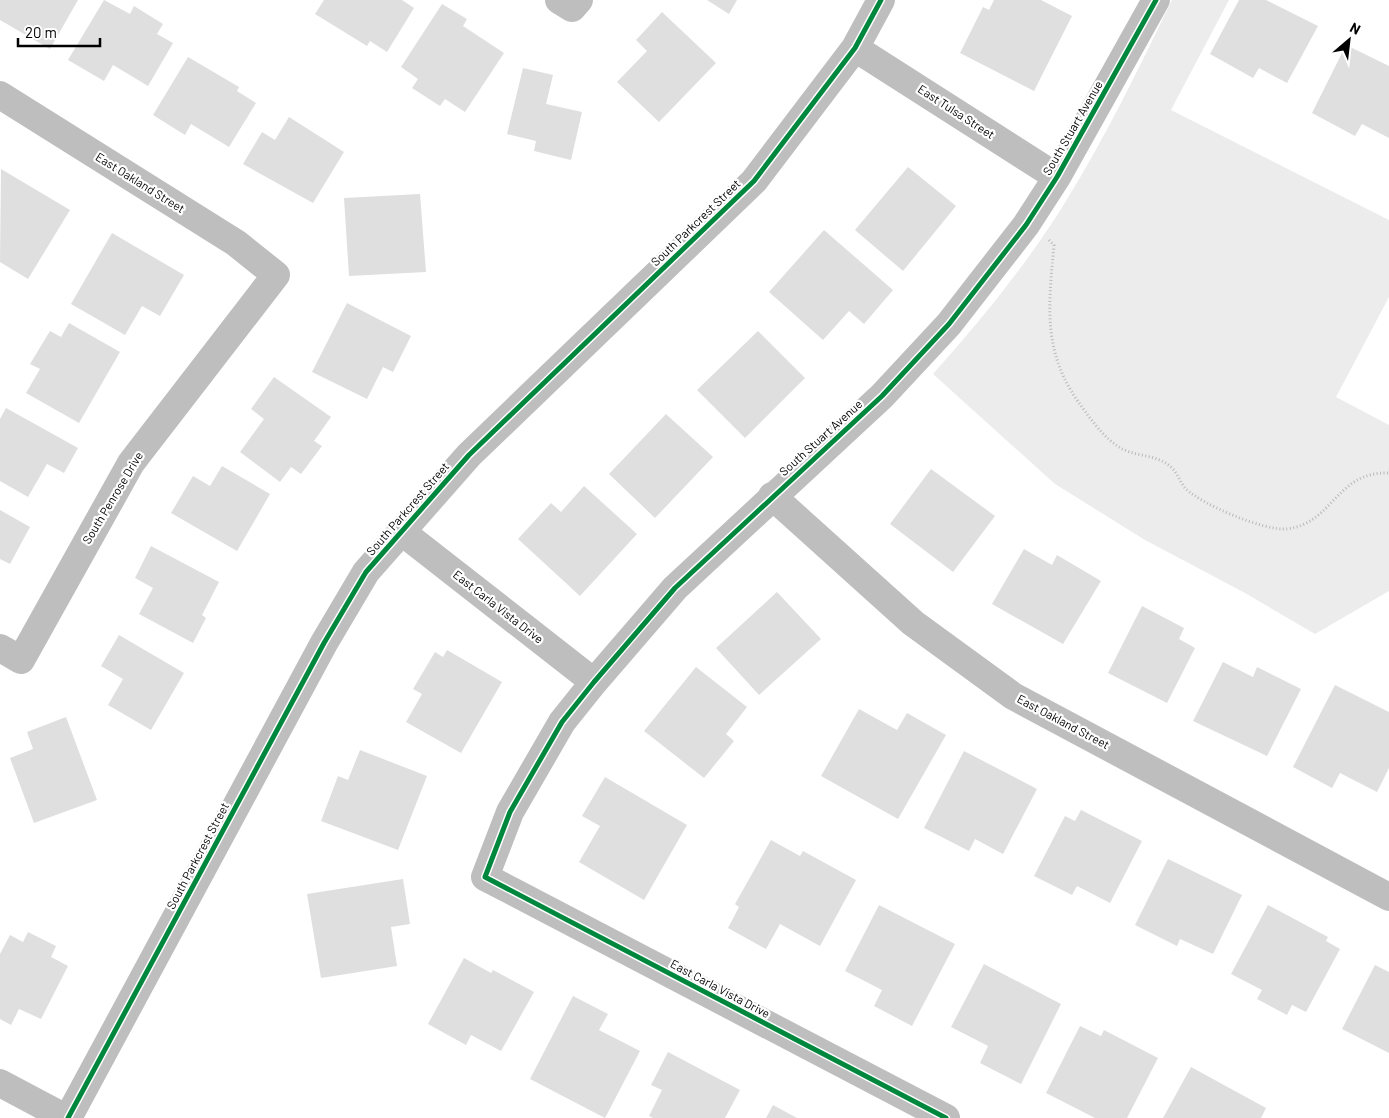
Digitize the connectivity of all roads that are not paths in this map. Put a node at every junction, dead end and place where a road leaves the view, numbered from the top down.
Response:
1 (881, 0) edge
2 (1156, 0) edge
3 (855, 48) junction
4 (0, 95) edge
5 (1057, 177) junction
6 (276, 274) joint
7 (772, 496) junction
8 (402, 532) junction
9 (11, 654) edge
10 (594, 682) junction
11 (485, 877) joint
12 (1389, 897) edge
13 (0, 1084) edge
14 (67, 1118) edge
15 (946, 1118) edge

1 - 3 street, South Parkcrest Street
2 - 5 street, South Stuart Avenue
3 - 5 street, East Tulsa Street
3 - 8 street, South Parkcrest Street
4 - 6 street, East Oakland Street
5 - 7 street, South Stuart Avenue
6 - 9 street, South Penrose Drive
7 - 10 street, South Stuart Avenue
7 - 12 street, East Oakland Street
8 - 10 street, East Carla Vista Drive
8 - 14 street, South Parkcrest Street
10 - 11 street, South Stuart Avenue
11 - 15 street, East Carla Vista Drive
13 - 14 street

